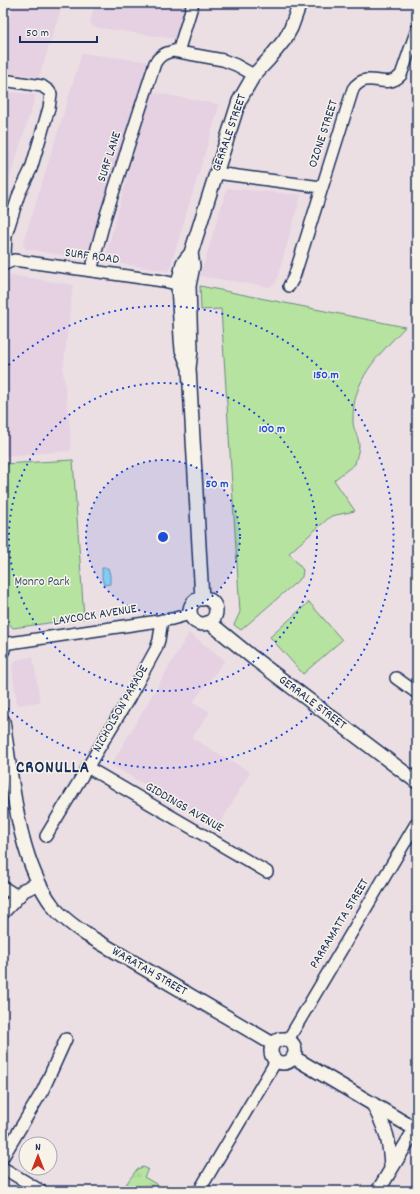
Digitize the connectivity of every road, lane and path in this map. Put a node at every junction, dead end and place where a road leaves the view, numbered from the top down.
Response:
1 (193, 3) edge
2 (300, 3) edge
3 (417, 29) edge
4 (178, 52) junction
5 (254, 75) junction
6 (3, 80) edge
7 (216, 173) junction
8 (322, 187) junction
9 (3, 261) edge
10 (3, 265) edge
11 (92, 271) junction
12 (183, 285) junction
13 (289, 286) dead end
14 (202, 599) junction
15 (190, 614) junction
16 (162, 620) junction
17 (209, 622) junction
18 (3, 643) edge
19 (3, 650) edge
20 (396, 678) dead end
21 (417, 693) edge
22 (3, 721) edge
23 (87, 767) junction
24 (417, 782) edge
25 (417, 822) edge
26 (46, 836) dead end
27 (267, 872) dead end
28 (39, 883) junction
29 (3, 887) edge
30 (18, 896) junction
31 (3, 912) edge
32 (66, 1039) dead end
33 (288, 1040) junction
34 (273, 1044) junction
35 (293, 1057) junction
36 (276, 1061) junction
37 (373, 1104) junction
38 (416, 1128) edge
39 (3, 1157) edge
40 (391, 1167) junction
41 (3, 1168) edge
42 (41, 1191) edge
43 (199, 1191) edge
44 (378, 1191) edge

1 - 4 street
2 - 5 street, GERRALE STREET
3 - 8 street, OZONE STREET
4 - 5 street
4 - 11 street, SURF LANE
5 - 7 street, GERRALE STREET
6 - 9 street
7 - 8 street
7 - 12 street, GERRALE STREET
8 - 13 street, OZONE STREET
10 - 11 street, SURF ROAD
11 - 12 street, SURF ROAD
12 - 14 street, GERRALE STREET
14 - 15 street
14 - 17 street
15 - 16 street, LAYCOCK AVENUE
15 - 17 street
16 - 18 street, LAYCOCK AVENUE
16 - 23 street, NICHOLSON PARADE
17 - 24 street, GERRALE STREET
18 - 19 street
20 - 21 street
22 - 28 street, WARATAH STREET
23 - 26 street, NICHOLSON PARADE
23 - 27 street, GIDDINGS AVENUE
25 - 33 street, PARRAMATTA STREET
28 - 30 street
28 - 34 street, WARATAH STREET
29 - 30 street
30 - 31 street
32 - 39 street
33 - 34 street
33 - 35 street
34 - 36 street
35 - 36 street
35 - 37 street
36 - 43 street
37 - 38 street
37 - 40 street
38 - 40 street
40 - 44 street
41 - 42 street

